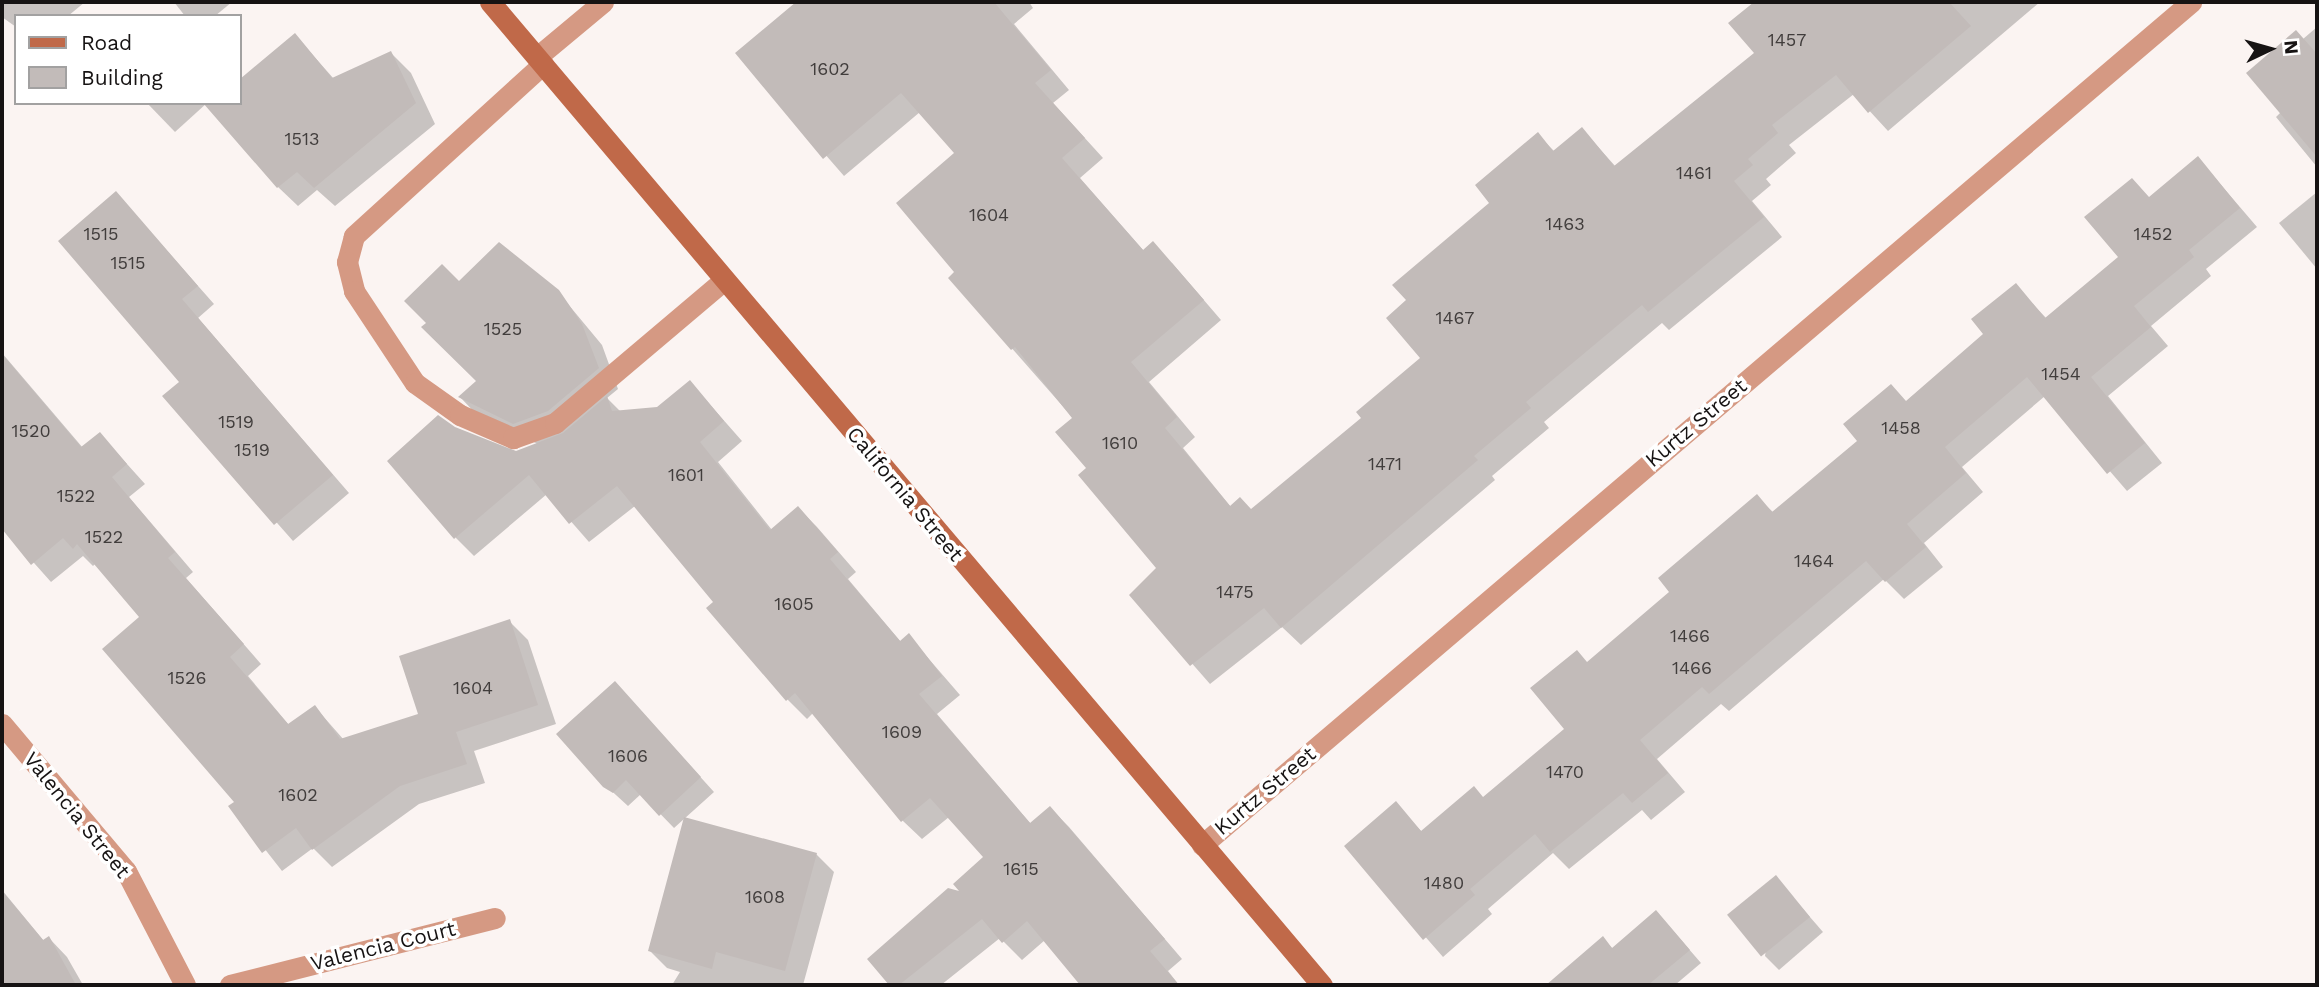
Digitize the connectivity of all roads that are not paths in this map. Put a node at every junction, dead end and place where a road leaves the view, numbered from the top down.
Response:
1 (490, 2) edge
2 (603, 2) edge
3 (2191, 2) edge
4 (540, 61) junction
5 (724, 280) junction
6 (2, 724) edge
7 (1202, 845) junction
8 (495, 918) dead end
9 (185, 985) edge
10 (230, 985) edge
11 (1322, 985) edge

1 - 4 main road, California Street
2 - 4 street
3 - 7 street, Kurtz Street
4 - 5 main road, California Street
4 - 5 street
5 - 7 main road, California Street
6 - 9 street, Valencia Street
7 - 11 main road, California Street
8 - 10 street, Valencia Court

